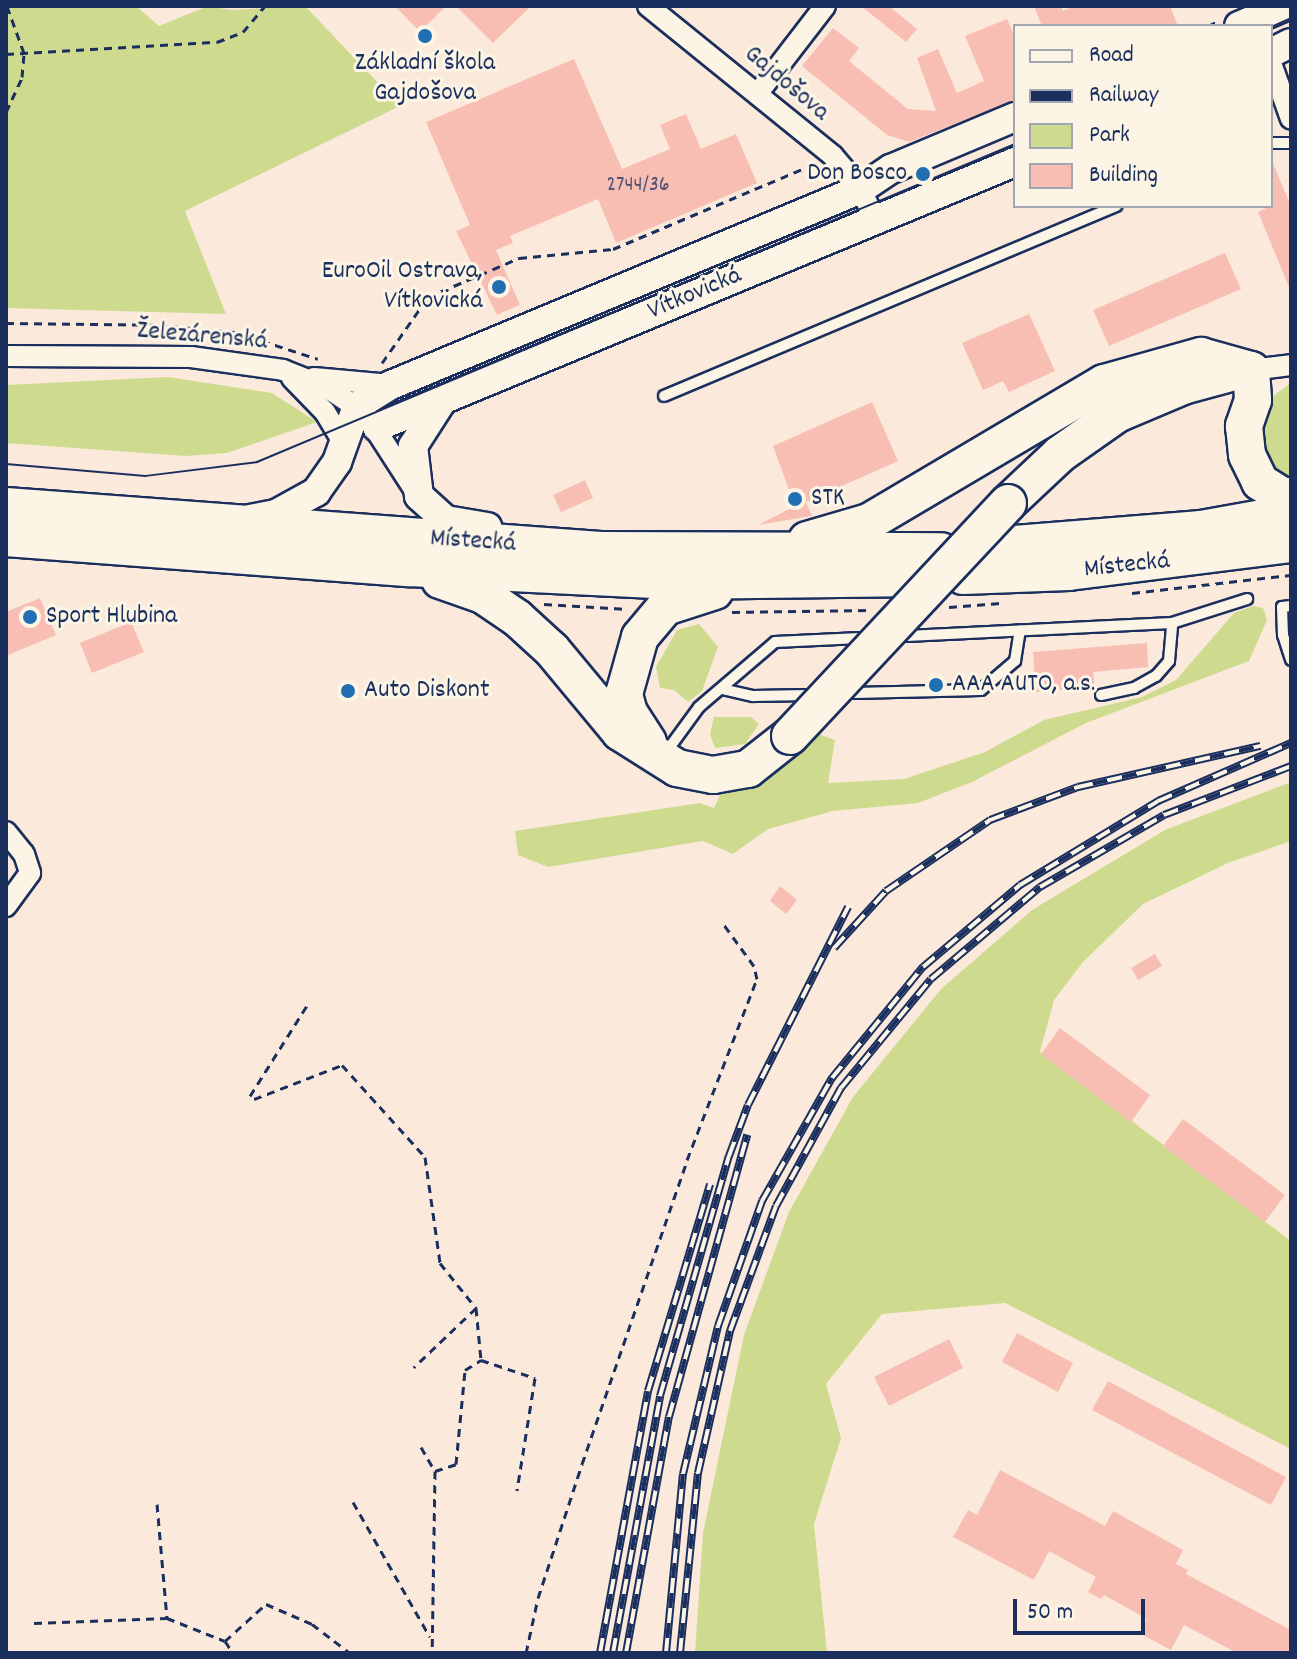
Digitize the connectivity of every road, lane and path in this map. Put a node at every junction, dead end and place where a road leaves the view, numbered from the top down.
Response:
1 (7, 6) edge
2 (265, 6) edge
3 (648, 6) edge
4 (825, 6) edge
5 (1286, 6) edge
6 (1254, 19) edge
7 (1291, 43) edge
8 (1273, 52) edge
9 (24, 53) junction
10 (6, 54) edge
11 (1273, 69) edge
12 (758, 93) junction
13 (6, 112) edge
14 (1013, 118) edge
15 (1291, 119) edge
16 (833, 156) junction
17 (1013, 163) edge
18 (861, 189) junction
19 (1112, 208) edge
20 (874, 218) junction
21 (6, 323) edge
22 (6, 356) edge
23 (323, 360) dead end
24 (1291, 365) edge
25 (1251, 370) junction
26 (293, 374) junction
27 (385, 376) junction
28 (664, 396) dead end
29 (446, 397) junction
30 (357, 406) junction
31 (377, 427) junction
32 (343, 442) junction
33 (419, 496) junction
34 (1291, 496) edge
35 (6, 506) edge
36 (1291, 513) edge
37 (218, 526) junction
38 (6, 538) edge
39 (990, 546) dead end
40 (600, 550) junction
41 (1283, 553) edge
42 (764, 566) junction
43 (409, 568) junction
44 (916, 578) dead end
45 (1247, 599) dead end
46 (1291, 606) edge
47 (1172, 623) junction
48 (1020, 630) junction
49 (907, 636) dead end
50 (860, 638) dead end
51 (1291, 660) edge
52 (722, 689) junction
53 (854, 693) dead end
54 (808, 695) dead end
55 (1101, 695) dead end
56 (660, 759) junction
57 (6, 832) edge
58 (6, 844) edge
59 (6, 852) edge
60 (6, 906) edge
61 (722, 922) dead end
62 (308, 1004) dead end
63 (476, 1308) junction
64 (481, 1360) junction
65 (414, 1367) dead end
66 (421, 1447) dead end
67 (435, 1471) junction
68 (517, 1491) dead end
69 (353, 1502) dead end
70 (157, 1504) dead end
71 (167, 1618) junction
72 (34, 1623) dead end
73 (225, 1641) junction
74 (432, 1641) junction
75 (233, 1653) edge
76 (350, 1653) edge
77 (432, 1653) edge
78 (526, 1653) edge

1 - 9 path
2 - 9 path
3 - 12 street, Gajdošova
4 - 12 street
5 - 6 street
7 - 8 street
9 - 10 path
9 - 13 path
11 - 15 street
12 - 16 street, Gajdošova
14 - 18 street, Vítkovická
16 - 18 street, Gajdošova
16 - 27 path
17 - 20 street, Vítkovická
18 - 20 street, Gajdošova
18 - 27 street, Vítkovická
19 - 28 lane
20 - 29 street, Vítkovická
21 - 23 path
22 - 26 street, Železárenská
24 - 25 street
25 - 34 highway
25 - 42 highway
25 - 56 highway, bridge
26 - 27 street
26 - 30 street, Železárenská
26 - 32 street
27 - 30 street, Vítkovická
29 - 31 street, Vítkovická
29 - 33 street
30 - 31 street, Železárenská
30 - 32 street
31 - 33 street, Železárenská
32 - 37 street
33 - 40 street
35 - 37 highway, Místecká
36 - 39 highway, Místecká
37 - 40 highway, Místecká
38 - 43 highway, Místecká
40 - 42 highway, Místecká
41 - 42 highway, Místecká
42 - 43 highway, Místecká
42 - 44 highway, Místecká
42 - 56 highway
43 - 56 highway
45 - 47 lane
46 - 51 lane
47 - 48 lane
47 - 55 lane
48 - 49 lane
48 - 53 lane
50 - 52 lane
52 - 54 lane
52 - 56 lane
57 - 60 street
58 - 59 street
61 - 78 path
62 - 63 path
63 - 64 path
63 - 65 path
64 - 67 path
64 - 68 path
66 - 67 path
67 - 74 path
69 - 74 path
70 - 71 path
71 - 72 path
71 - 73 path
73 - 75 path
73 - 76 path
74 - 77 path

